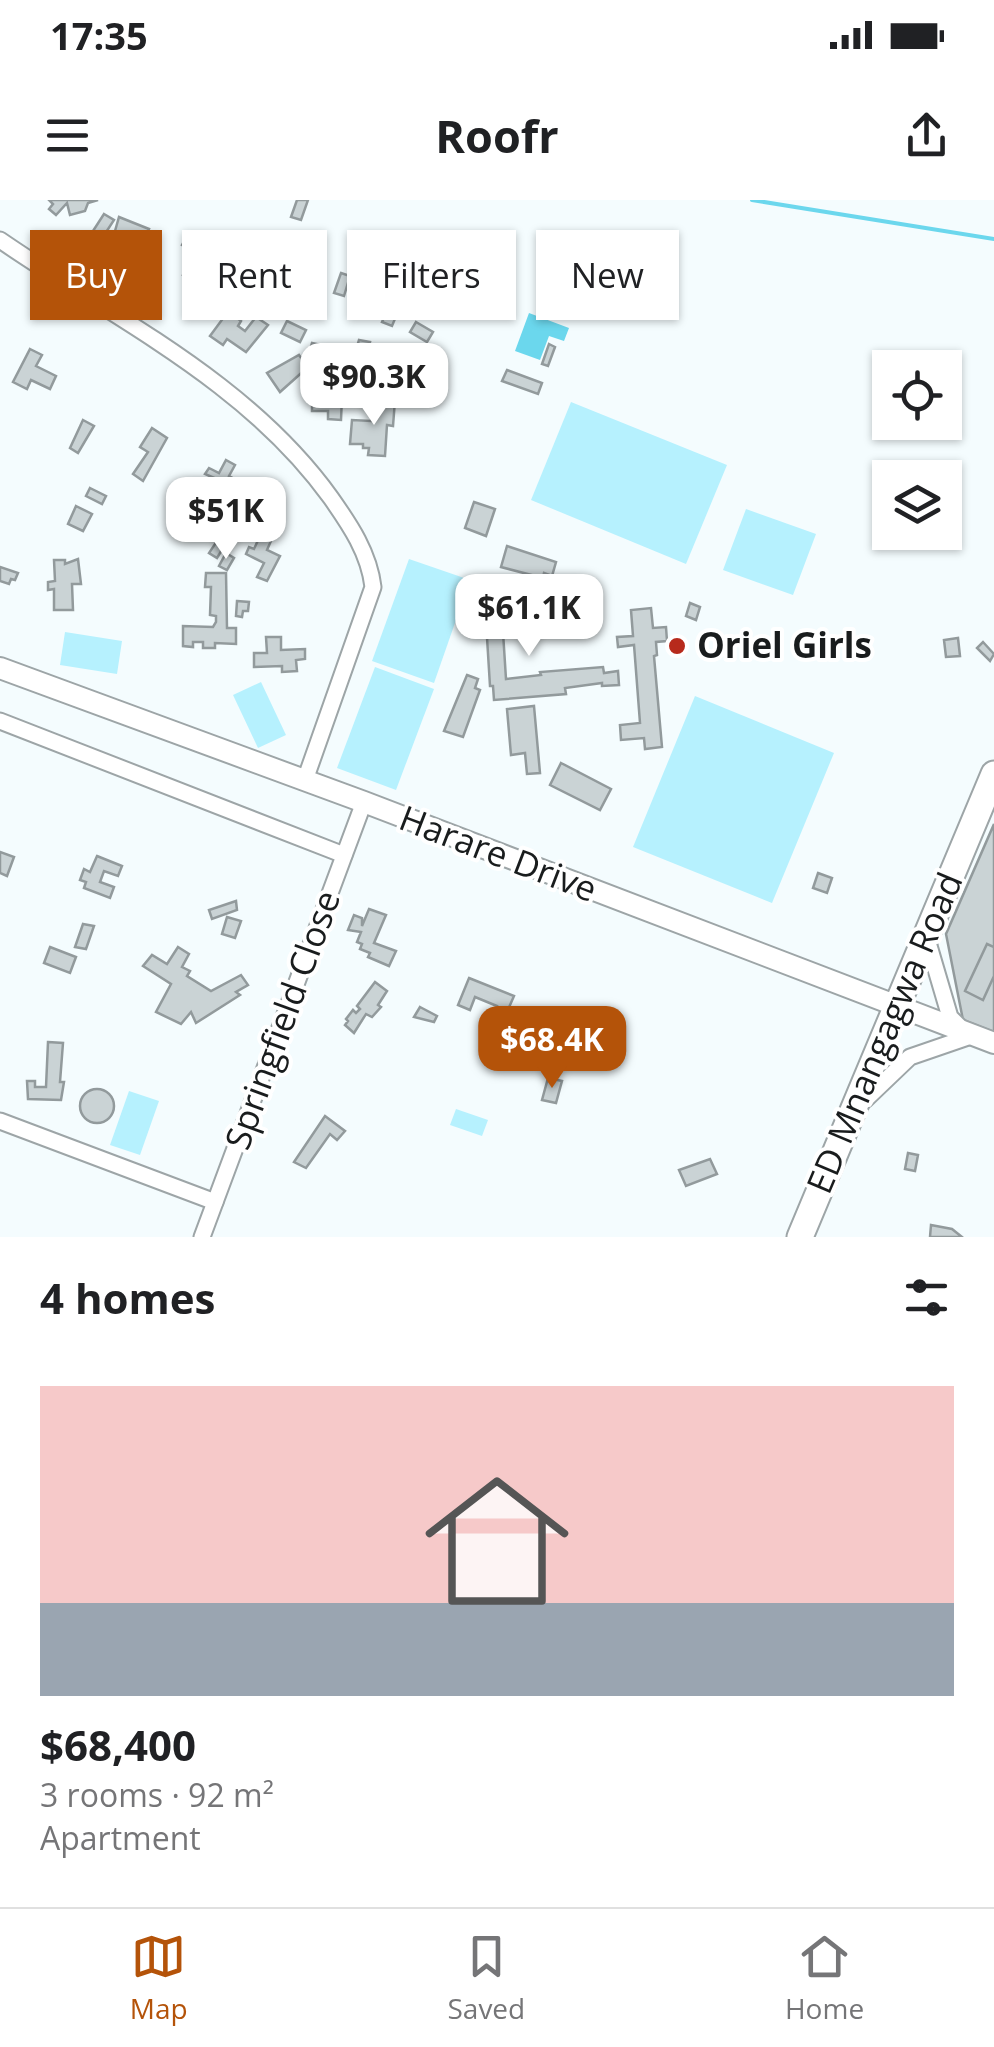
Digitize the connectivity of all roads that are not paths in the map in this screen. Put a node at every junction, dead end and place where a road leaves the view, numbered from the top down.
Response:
1 (0, 240) edge
2 (0, 668) edge
3 (0, 722) edge
4 (994, 774) edge
5 (305, 780) junction
6 (364, 802) junction
7 (344, 855) junction
8 (926, 935) junction
9 (896, 1006) junction
10 (977, 1036) edge
11 (852, 1114) junction
12 (0, 1121) edge
13 (214, 1202) junction
14 (202, 1237) edge
15 (800, 1237) edge

1 - 5 street
2 - 5 main road, Harare Drive
3 - 7 street
4 - 8 highway, ED Mnangagwa Road
5 - 6 main road, Harare Drive
6 - 7 street, Springfield Close
6 - 9 main road, Harare Drive
7 - 13 street, Springfield Close
8 - 9 highway, ED Mnangagwa Road
8 - 10 street
9 - 10 main road, Harare Drive
9 - 11 highway, ED Mnangagwa Road
10 - 11 street
11 - 15 highway, ED Mnangagwa Road
12 - 13 street
13 - 14 street, Springfield Close

